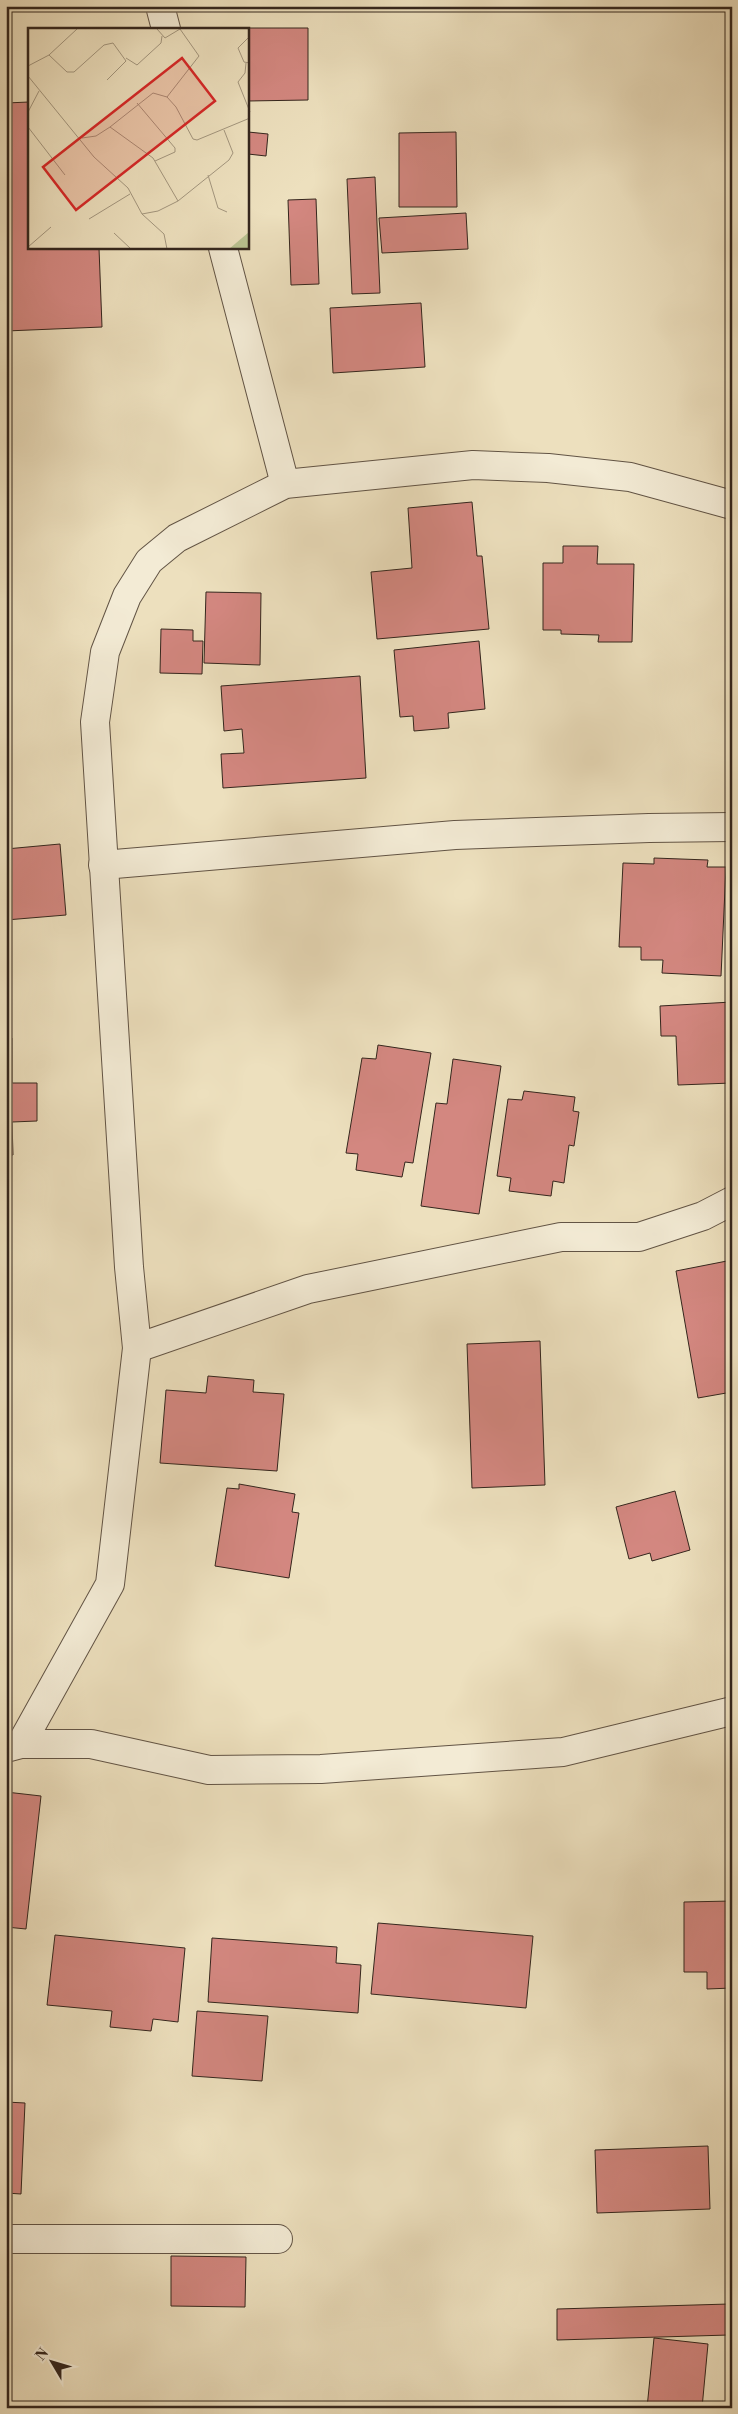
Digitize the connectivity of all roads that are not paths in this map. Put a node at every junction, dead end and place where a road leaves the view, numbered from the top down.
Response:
1 (160, 6) edge
2 (166, 28) edge
3 (223, 249) edge
4 (285, 484) junction
5 (732, 505) edge
6 (732, 827) edge
7 (103, 865) junction
8 (732, 1201) edge
9 (137, 1348) junction
10 (732, 1711) edge
11 (14, 1746) edge
12 (6, 2239) edge
13 (278, 2239) dead end

1 - 2 street
3 - 4 street
4 - 5 street
4 - 7 street
6 - 7 street
7 - 9 street
8 - 9 street
9 - 11 street
10 - 11 street
12 - 13 street

